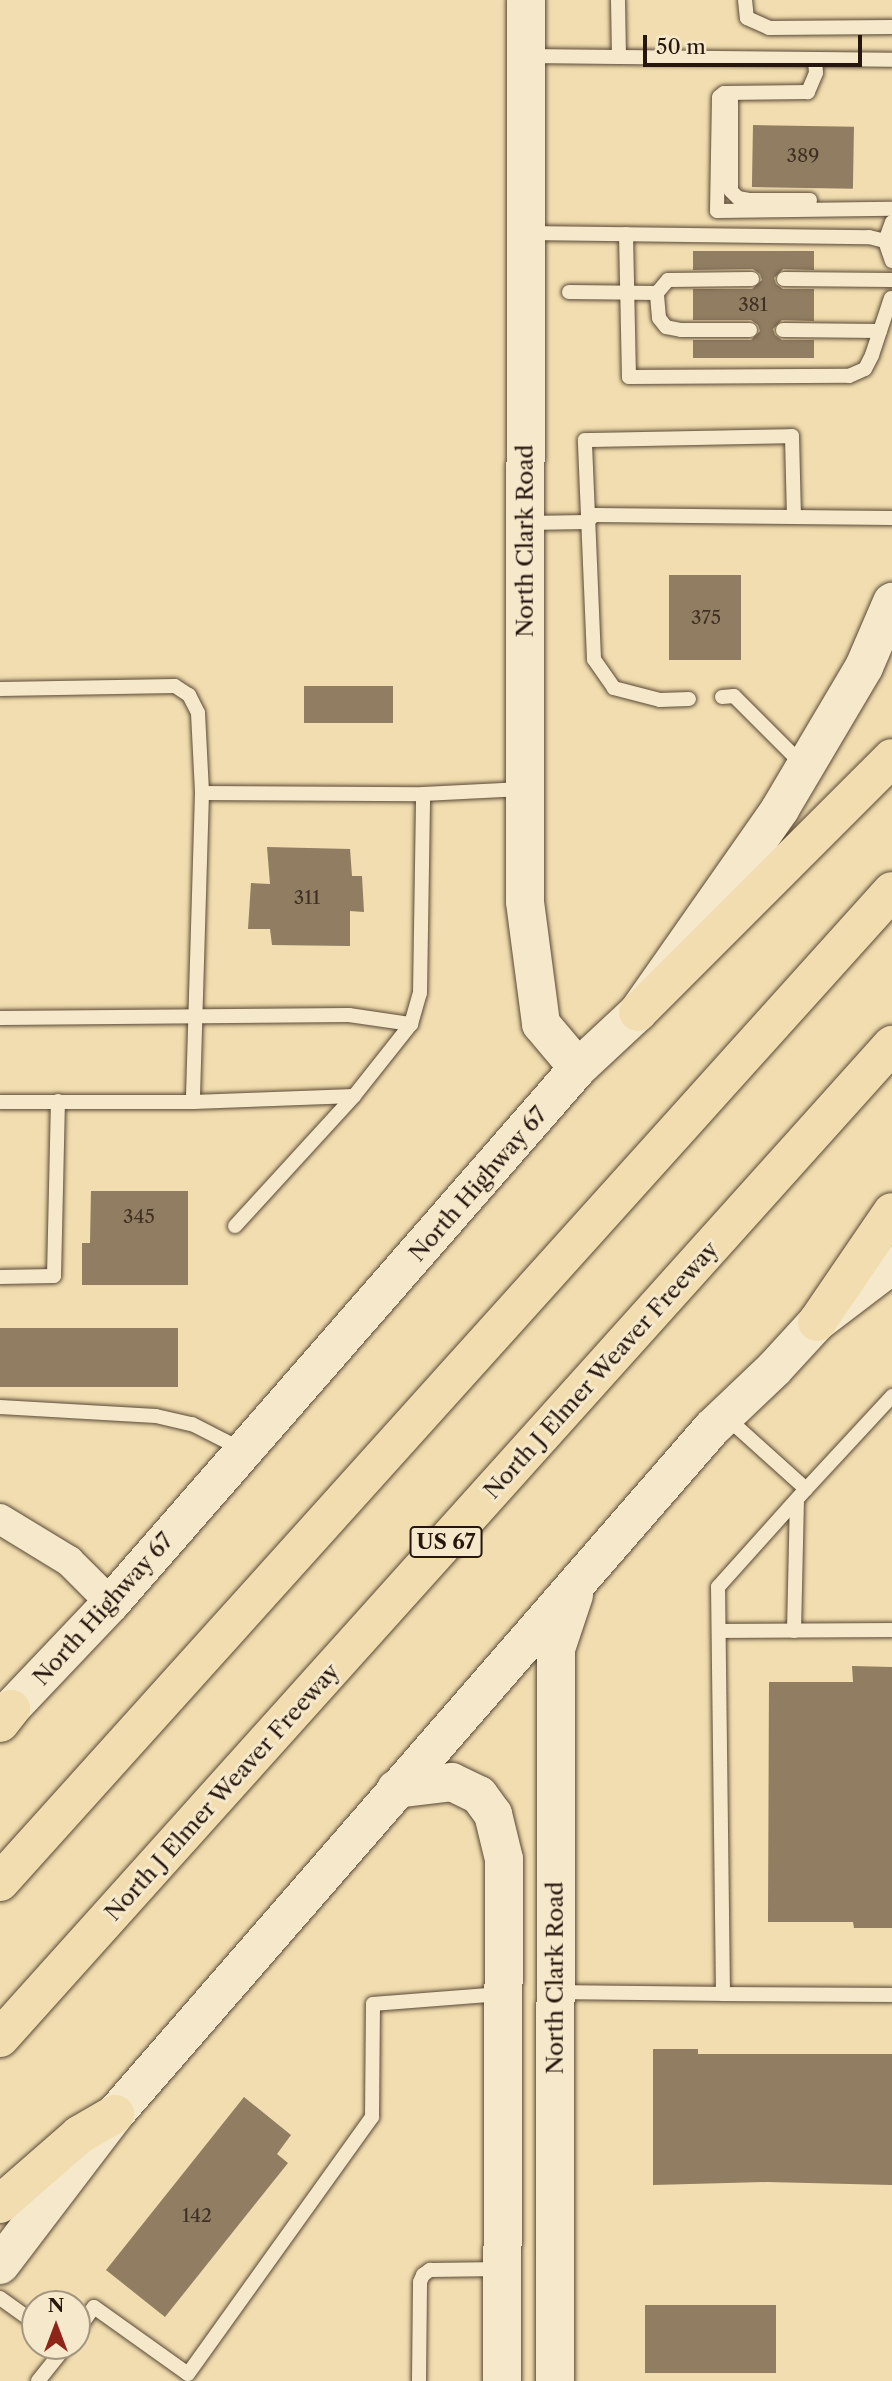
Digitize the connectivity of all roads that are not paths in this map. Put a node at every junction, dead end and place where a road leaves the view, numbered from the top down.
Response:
1 (526, 0) edge
2 (618, 0) edge
3 (745, 0) edge
4 (892, 27) edge
5 (526, 56) junction
6 (619, 57) junction
7 (815, 59) junction
8 (892, 60) edge
9 (731, 93) junction
10 (867, 209) junction
11 (892, 209) edge
12 (892, 222) edge
13 (525, 233) junction
14 (626, 234) junction
15 (885, 241) junction
16 (892, 261) edge
17 (752, 279) dead end
18 (784, 279) dead end
19 (892, 280) edge
20 (569, 292) dead end
21 (627, 292) junction
22 (657, 293) junction
23 (892, 294) edge
24 (750, 330) dead end
25 (783, 330) dead end
26 (880, 331) junction
27 (794, 516) junction
28 (892, 518) edge
29 (587, 522) junction
30 (525, 523) junction
31 (892, 602) edge
32 (0, 690) edge
33 (722, 697) dead end
34 (689, 699) dead end
35 (892, 758) edge
36 (805, 767) junction
37 (524, 789) junction
38 (202, 793) junction
39 (423, 794) junction
40 (892, 891) edge
41 (638, 1012) junction
42 (196, 1016) junction
43 (0, 1018) edge
44 (411, 1024) junction
45 (892, 1045) edge
46 (578, 1068) junction
47 (354, 1096) junction
48 (58, 1101) junction
49 (0, 1102) edge
50 (193, 1102) junction
51 (892, 1212) edge
52 (235, 1226) dead end
53 (892, 1265) edge
54 (0, 1277) edge
55 (817, 1321) junction
56 (892, 1396) edge
57 (0, 1407) edge
58 (725, 1416) junction
59 (244, 1451) junction
60 (802, 1495) junction
61 (0, 1518) edge
62 (579, 1580) junction
63 (111, 1603) junction
64 (892, 1630) edge
65 (719, 1631) junction
66 (794, 1632) junction
67 (4, 1717) edge
68 (396, 1789) junction
69 (0, 1882) edge
70 (555, 1992) junction
71 (503, 1993) junction
72 (723, 1994) junction
73 (892, 1996) edge
74 (0, 2038) edge
75 (115, 2114) junction
76 (0, 2204) edge
77 (0, 2265) edge
78 (501, 2269) junction
79 (555, 2269) junction
80 (0, 2298) edge
81 (91, 2311) edge
82 (21, 2313) edge
83 (57, 2360) edge
84 (44, 2379) edge
85 (419, 2381) edge
86 (502, 2381) edge
87 (555, 2381) edge

1 - 5 main road, North Clark Road
2 - 6 lane
3 - 4 lane
5 - 6 lane
5 - 13 main road, North Clark Road
6 - 7 lane
7 - 8 lane
7 - 9 lane
9 - 10 lane
9 - 10 lane
10 - 11 lane
12 - 15 lane
13 - 14 lane
13 - 30 main road, North Clark Road
14 - 15 lane
14 - 21 lane
15 - 16 lane
17 - 22 lane
18 - 19 lane
20 - 21 lane
21 - 22 lane
21 - 26 lane
22 - 24 lane
23 - 26 lane
25 - 26 lane
27 - 28 lane
27 - 29 lane
27 - 29 lane
29 - 30 lane
29 - 34 lane
30 - 37 main road, North Clark Road
31 - 36 main road, North Highway 67
32 - 38 lane
33 - 36 lane
35 - 41 highway
36 - 41 main road, North Highway 67
37 - 39 lane
37 - 46 main road, North Clark Road
38 - 39 lane
38 - 42 lane
39 - 44 lane
40 - 69 highway
41 - 46 main road, North Highway 67
42 - 43 lane
42 - 44 lane
42 - 50 lane
44 - 47 lane
45 - 74 highway, North J Elmer Weaver Freeway / US 67
46 - 59 main road, North Highway 67
47 - 50 lane
47 - 52 lane
48 - 49 lane
48 - 50 lane
48 - 54 lane
51 - 55 highway
53 - 55 main road
55 - 58 main road
56 - 60 lane
57 - 59 lane
58 - 60 lane
58 - 62 main road
59 - 63 main road, North Highway 67
60 - 65 lane
60 - 66 lane
61 - 63 street
62 - 68 main road
62 - 70 main road, North Clark Road
63 - 67 main road, North Highway 67
64 - 66 lane
65 - 66 lane
65 - 72 lane
68 - 71 main road
68 - 75 main road
70 - 71 main road
70 - 72 lane
70 - 79 main road, North Clark Road
71 - 78 main road
71 - 81 lane
72 - 73 lane
75 - 76 highway
75 - 77 main road
78 - 79 main road
78 - 85 lane
78 - 86 main road
79 - 87 main road, North Clark Road
80 - 82 lane
83 - 84 lane

